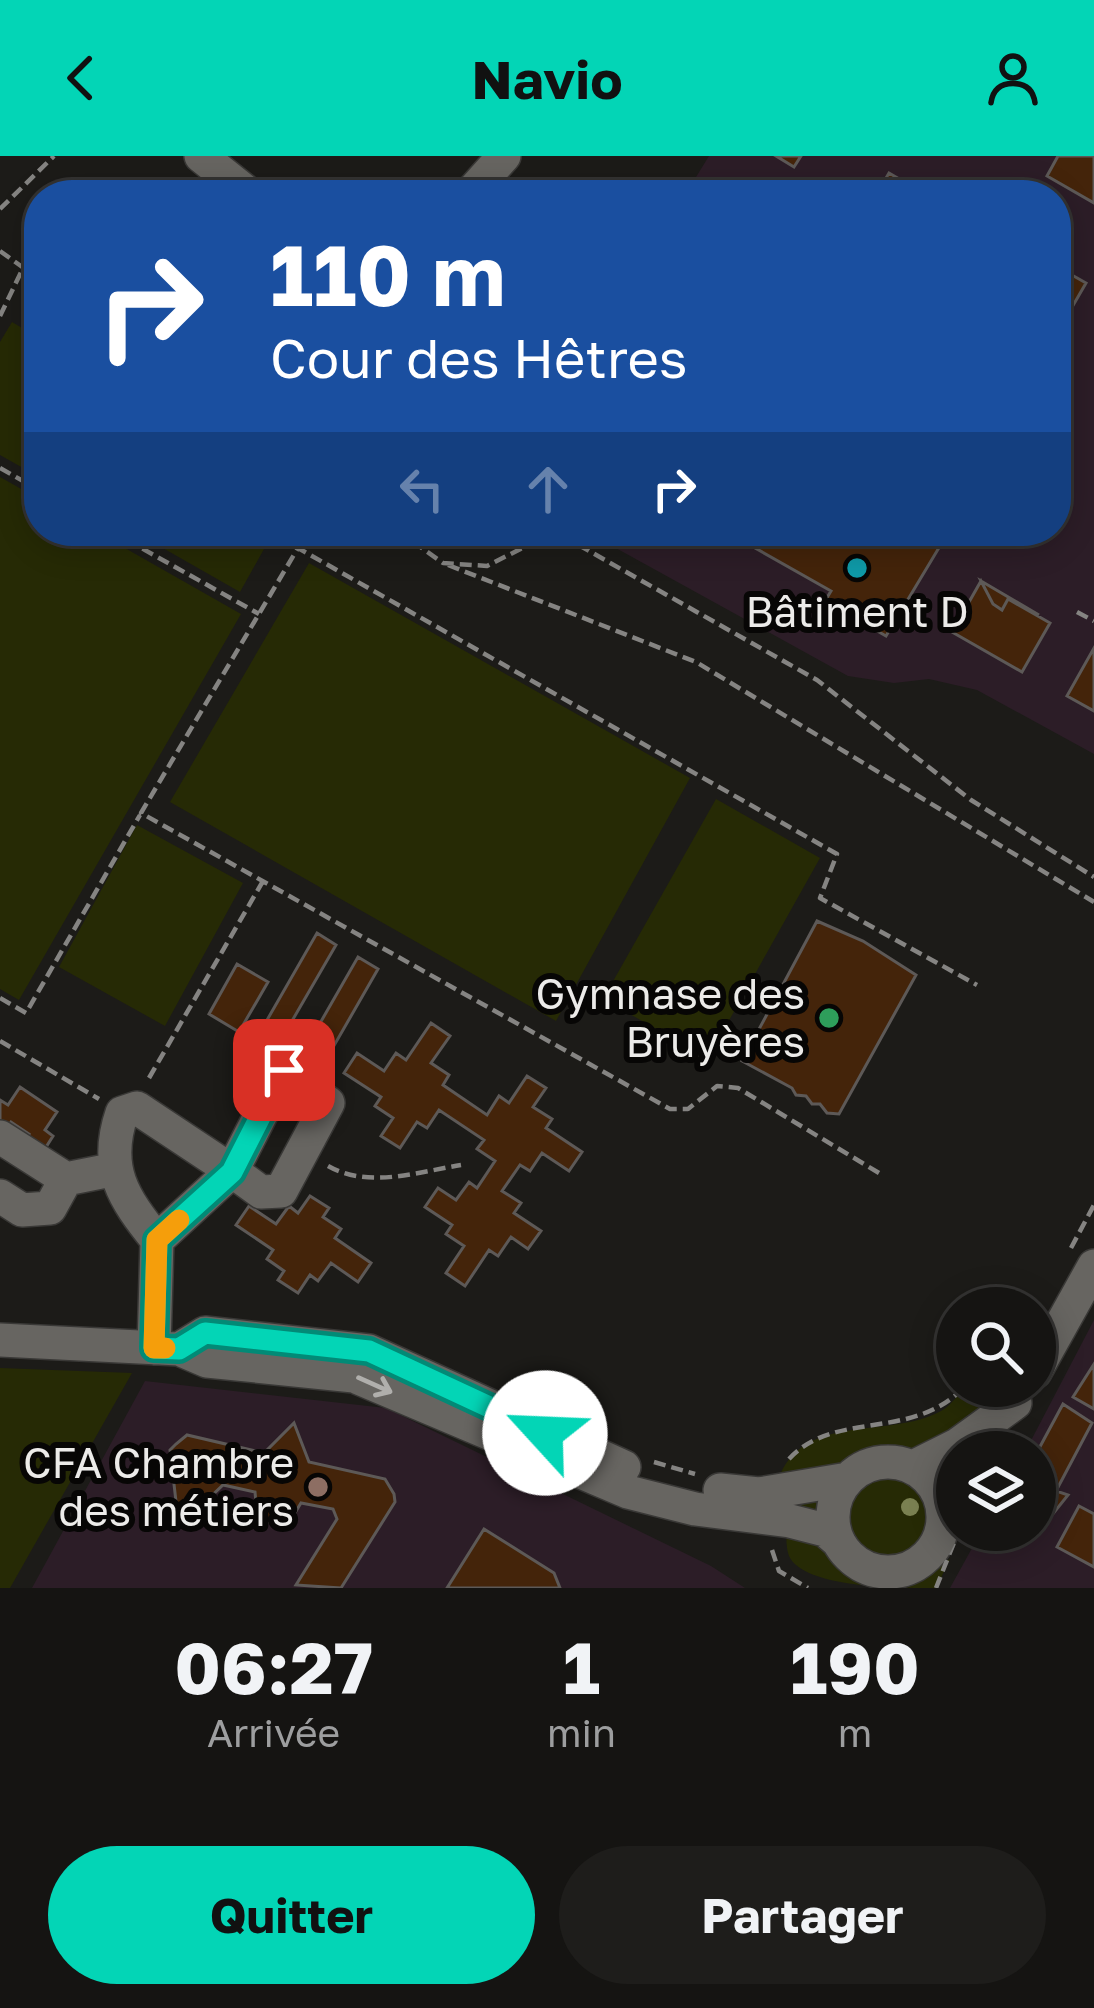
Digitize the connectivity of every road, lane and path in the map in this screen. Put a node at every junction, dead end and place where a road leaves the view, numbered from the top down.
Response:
1 (54, 156) edge
2 (201, 156) edge
3 (504, 156) edge
4 (30, 180) edge
5 (231, 180) edge
6 (482, 180) edge
7 (24, 185) edge
8 (0, 209) edge
9 (0, 251) edge
10 (23, 268) joint
11 (0, 316) edge
12 (139, 546) edge
13 (419, 546) edge
14 (527, 546) edge
15 (580, 546) edge
16 (443, 563) junction
17 (1078, 612) dead end
18 (259, 614) junction
19 (1094, 621) edge
20 (141, 813) junction
21 (1094, 877) edge
22 (262, 881) junction
23 (1094, 902) edge
24 (977, 985) dead end
25 (0, 998) edge
26 (0, 1041) edge
27 (149, 1078) dead end
28 (122, 1113) junction
29 (0, 1137) edge
30 (302, 1152) junction
31 (461, 1165) dead end
32 (116, 1169) junction
33 (232, 1172) junction
34 (879, 1173) dead end
35 (66, 1179) junction
36 (0, 1196) edge
37 (157, 1240) junction
38 (1094, 1266) edge
39 (1056, 1334) edge
40 (0, 1340) edge
41 (167, 1348) junction
42 (1006, 1407) edge
43 (913, 1467) junction
44 (848, 1478) junction
45 (936, 1489) edge
46 (838, 1542) junction
47 (936, 1546) edge
48 (936, 1550) edge
49 (874, 1579) edge
50 (923, 1579) edge

1 - 4 path
2 - 5 street
3 - 6 street
7 - 8 path
9 - 10 path
10 - 11 path
12 - 18 path
13 - 16 path
14 - 16 path
15 - 21 path
16 - 23 path
17 - 19 path
18 - 20 path
18 - 24 path
20 - 22 path
20 - 25 path
22 - 27 path
22 - 34 path
26 - 28 path
28 - 32 street
28 - 33 street
29 - 35 street
30 - 31 path
30 - 33 street
30 - 33 street
32 - 35 street
32 - 37 street
33 - 37 street
35 - 36 street
37 - 41 street
38 - 39 street
40 - 41 street
41 - 44 street
41 -> 46 street
42 - 43 street
43 - 44 street
43 - 45 street
44 - 46 street
46 - 49 street
47 - 50 street
48 - 50 path
49 - 50 street

